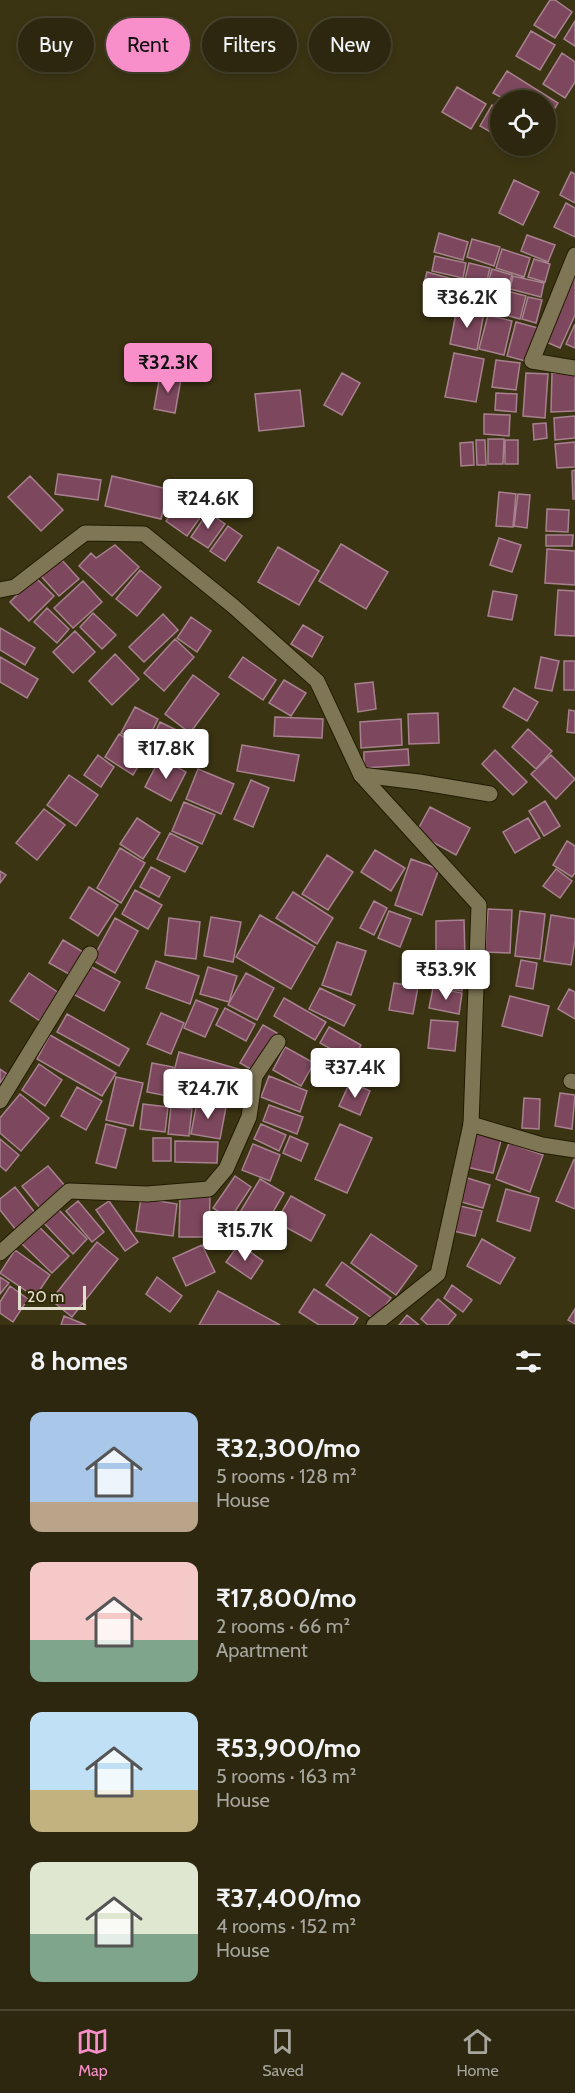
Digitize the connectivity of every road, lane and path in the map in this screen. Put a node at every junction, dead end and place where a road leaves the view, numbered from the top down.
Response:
1 (575, 255) edge
2 (575, 368) edge
3 (0, 590) edge
4 (361, 775) junction
5 (490, 794) dead end
6 (90, 954) dead end
7 (278, 1042) dead end
8 (0, 1101) edge
9 (471, 1124) junction
10 (575, 1150) edge
11 (0, 1253) edge
12 (374, 1325) edge

1 - 2 street
3 - 4 street
4 - 5 street
4 - 9 street
6 - 8 street
7 - 11 street
9 - 10 street
9 - 12 street

